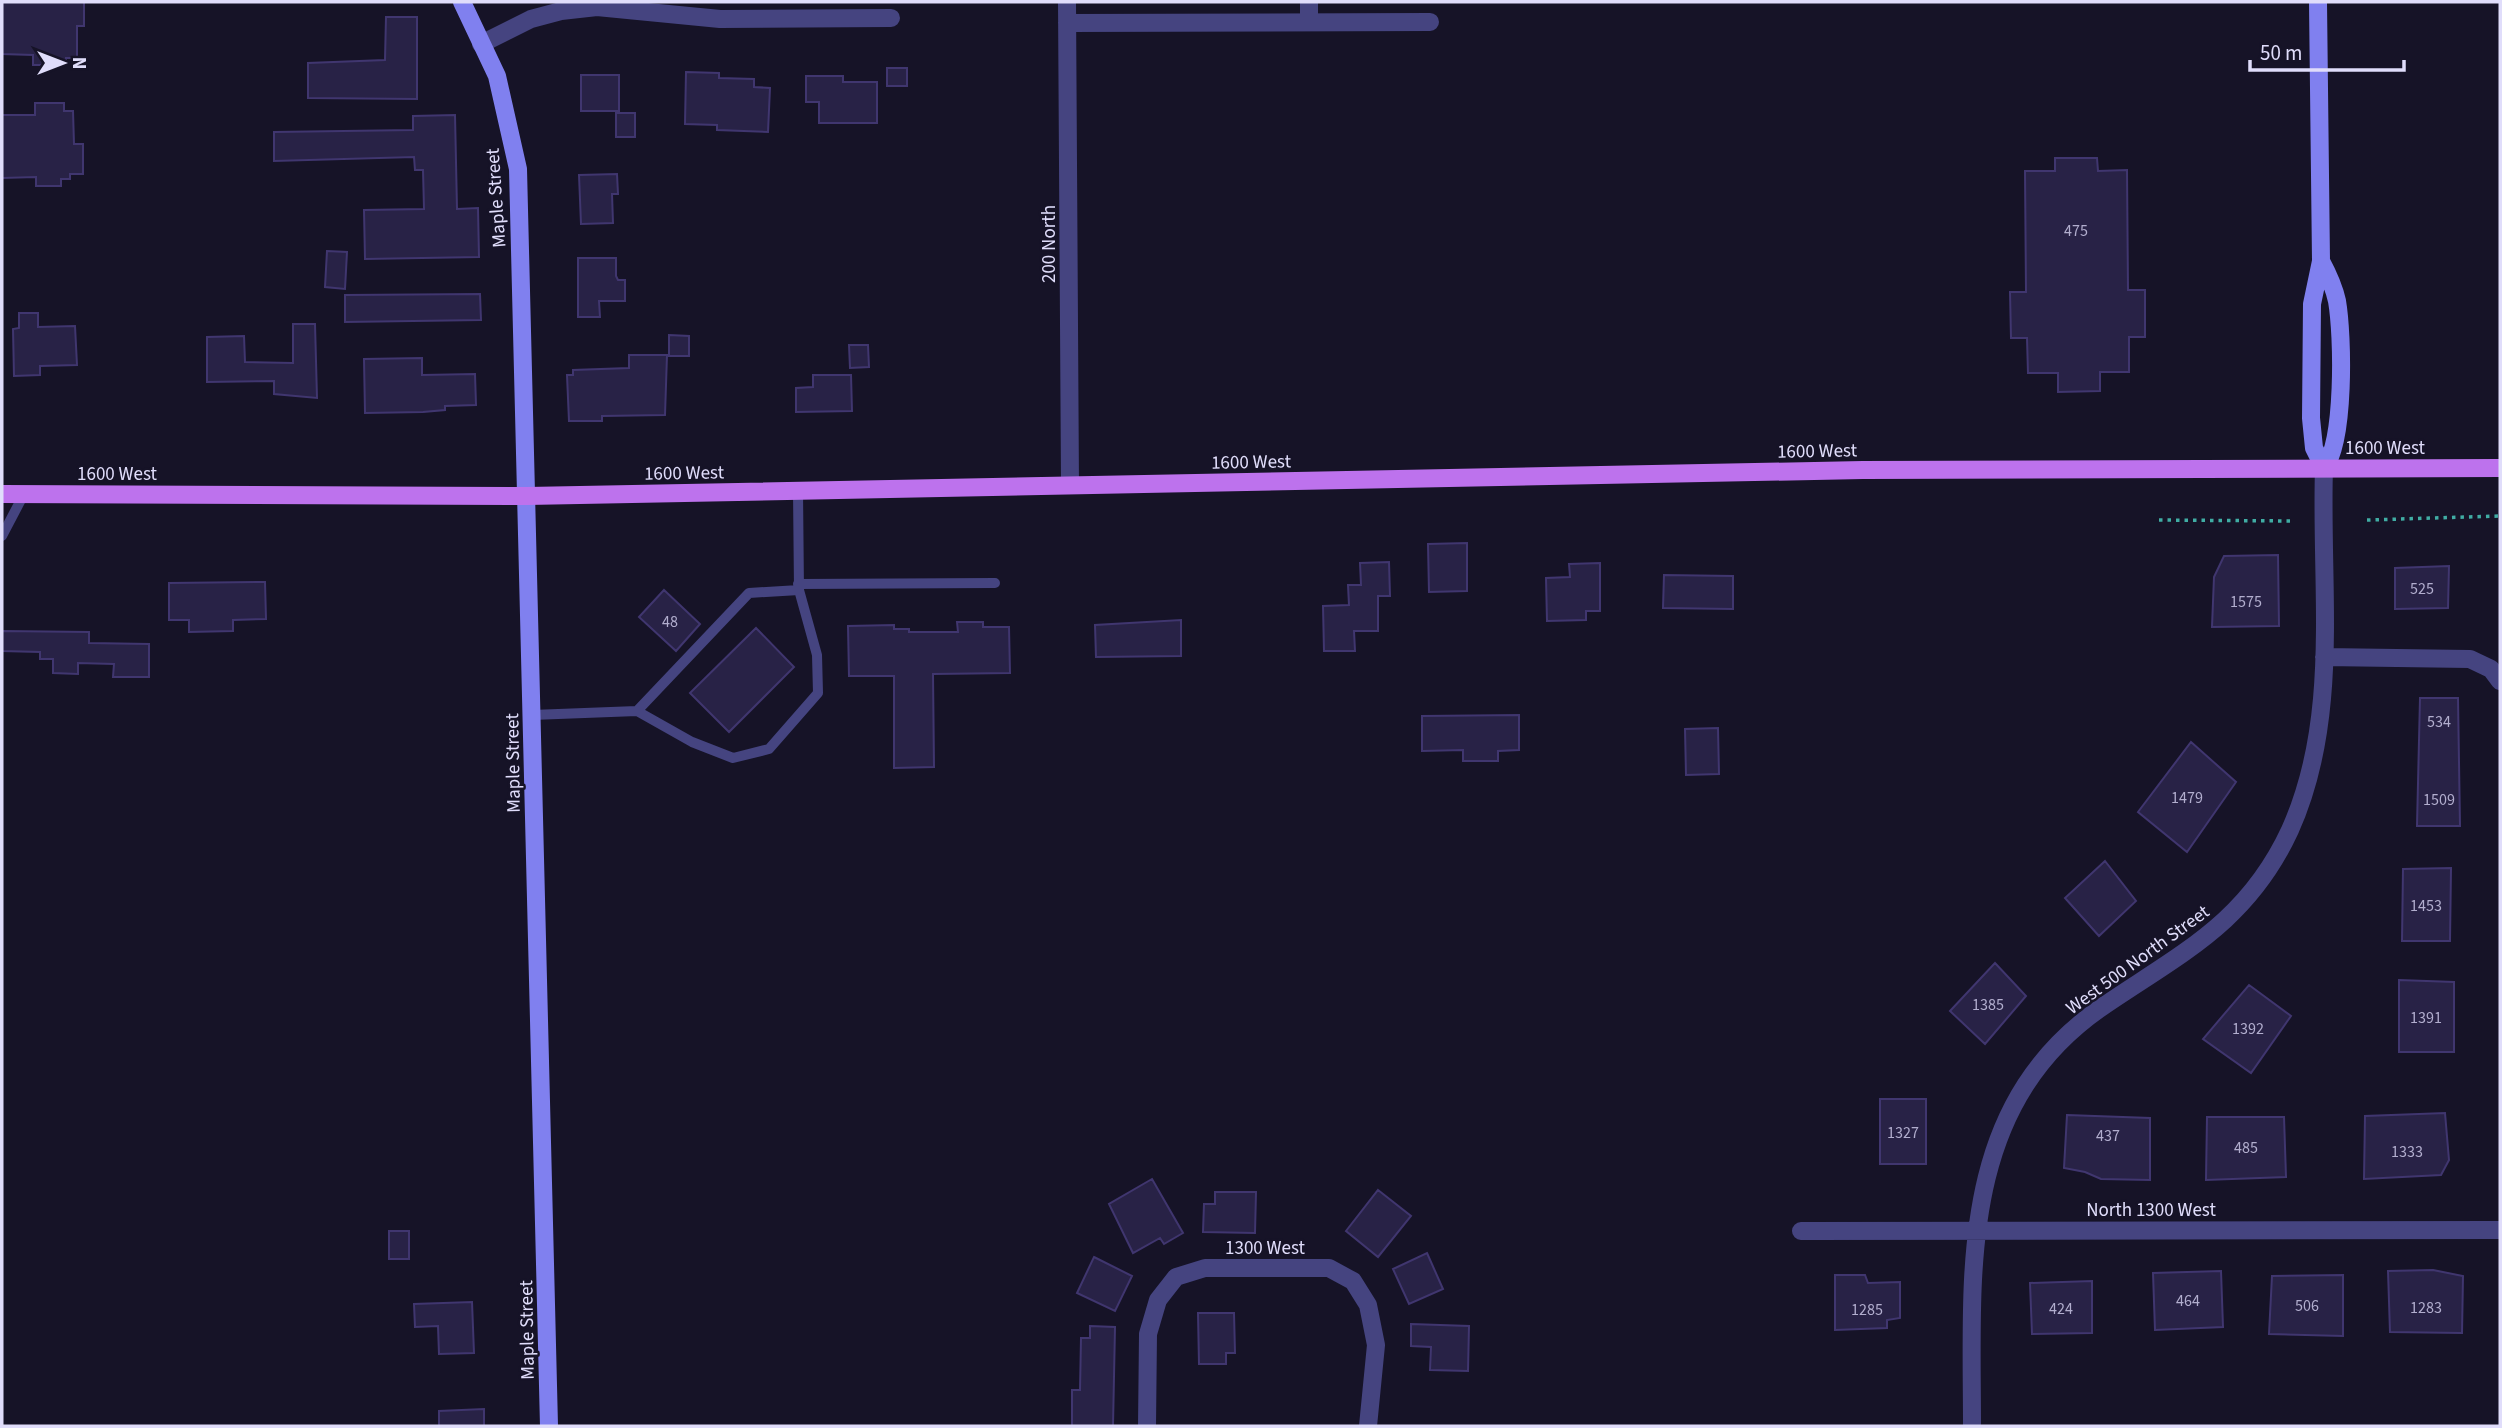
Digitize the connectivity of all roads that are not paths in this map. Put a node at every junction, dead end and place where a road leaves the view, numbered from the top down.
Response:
1 (462, 2) edge
2 (1067, 2) edge
3 (1309, 2) edge
4 (2318, 2) edge
5 (720, 10) edge
6 (891, 18) dead end
7 (1430, 22) dead end
8 (1067, 23) junction
9 (1309, 23) junction
10 (481, 44) junction
11 (2321, 261) junction
12 (2500, 467) edge
13 (2323, 468) junction
14 (1070, 485) junction
15 (798, 491) junction
16 (2, 494) edge
17 (24, 494) junction
18 (527, 496) junction
19 (2, 536) edge
20 (995, 583) dead end
21 (798, 587) junction
22 (2323, 657) junction
23 (2499, 680) edge
24 (637, 711) junction
25 (532, 715) junction
26 (1975, 1230) junction
27 (2500, 1230) edge
28 (1801, 1231) dead end
29 (550, 1426) edge
30 (1147, 1426) edge
31 (1368, 1426) edge
32 (1972, 1426) edge

1 - 10 street, Maple Street
2 - 8 street, 200 North
3 - 9 street
4 - 11 street
5 - 6 street
5 - 10 street
7 - 9 street
8 - 9 street
8 - 14 street, 200 North
10 - 18 street, Maple Street
11 - 13 street
11 - 13 street
12 - 13 main road, 1600 West
13 - 14 main road, 1600 West
13 - 22 street, West 500 North Street
14 - 15 main road, 1600 West
15 - 18 main road, 1600 West
15 - 21 lane
16 - 17 main road, 1600 West
17 - 18 main road, 1600 West
17 - 19 lane
18 - 25 street, Maple Street
20 - 21 lane
21 - 24 lane
21 - 24 lane
22 - 23 street
22 - 26 street, West 500 North Street
24 - 25 lane
25 - 29 street, Maple Street
26 - 27 street, North 1300 West
26 - 28 street, North 1300 West
26 - 32 street, West 500 North Street
30 - 31 street, 1300 West

